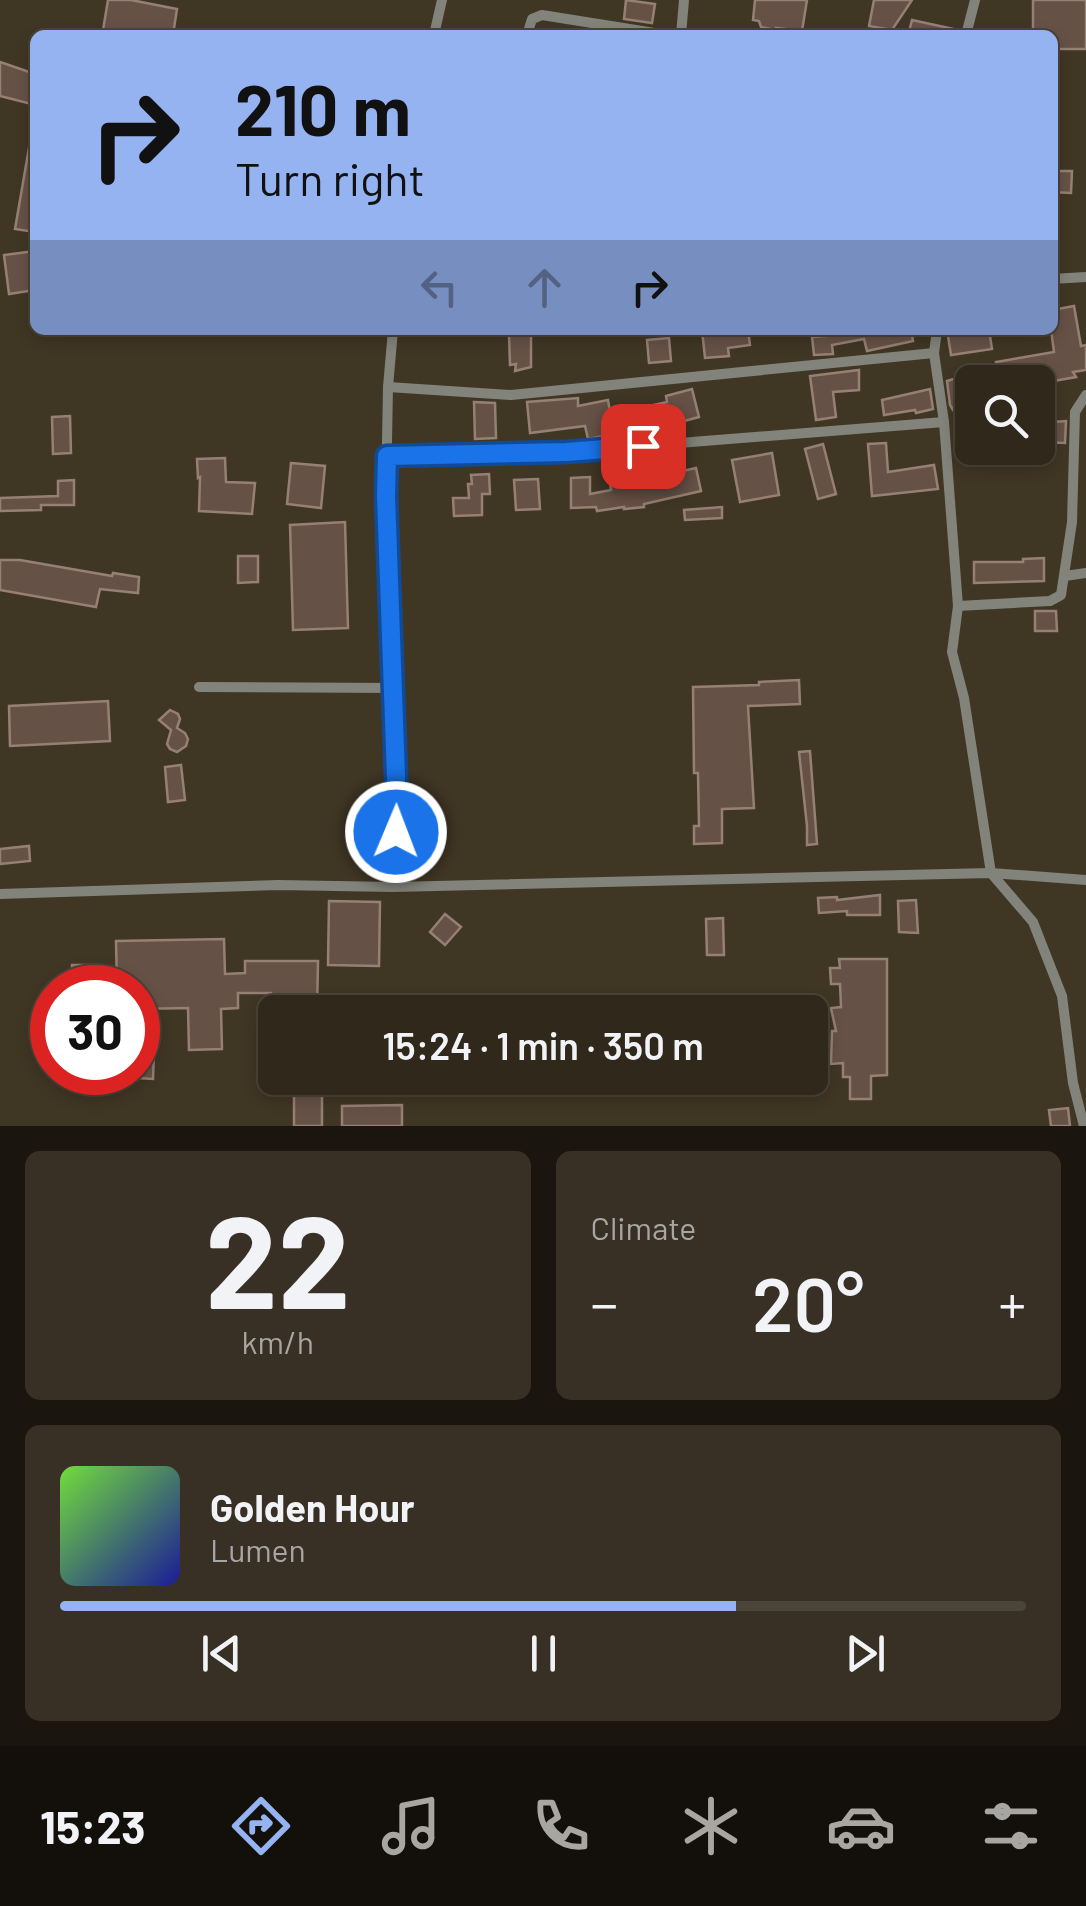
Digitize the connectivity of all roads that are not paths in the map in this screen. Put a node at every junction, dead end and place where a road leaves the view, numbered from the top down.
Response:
1 (442, 0) edge
2 (684, 0) edge
3 (975, 0) edge
4 (435, 30) edge
5 (529, 30) edge
6 (635, 30) edge
7 (681, 30) edge
8 (967, 30) edge
9 (1086, 276) edge
10 (1058, 278) edge
11 (393, 335) edge
12 (936, 335) edge
13 (934, 353) junction
14 (388, 387) junction
15 (1086, 396) edge
16 (944, 422) junction
17 (387, 456) junction
18 (1086, 519) edge
19 (1072, 522) junction
20 (1086, 574) edge
21 (1065, 576) junction
22 (958, 606) junction
23 (200, 687) dead end
24 (394, 688) junction
25 (992, 874) junction
26 (1086, 880) edge
27 (394, 887) junction
28 (0, 894) edge
29 (1084, 1126) edge

1 - 4 street
2 - 7 street
3 - 8 street
5 - 6 street
9 - 10 street
11 - 14 street
12 - 13 street
13 - 14 street
13 - 16 street
14 - 17 street
15 - 19 street
16 - 17 street
16 - 22 street
17 - 24 street
18 - 19 street
19 - 21 street
20 - 21 street
21 - 22 street
22 - 25 street
23 - 24 street
24 - 27 street
25 - 26 street
25 - 27 street
25 - 29 street
27 - 28 street

